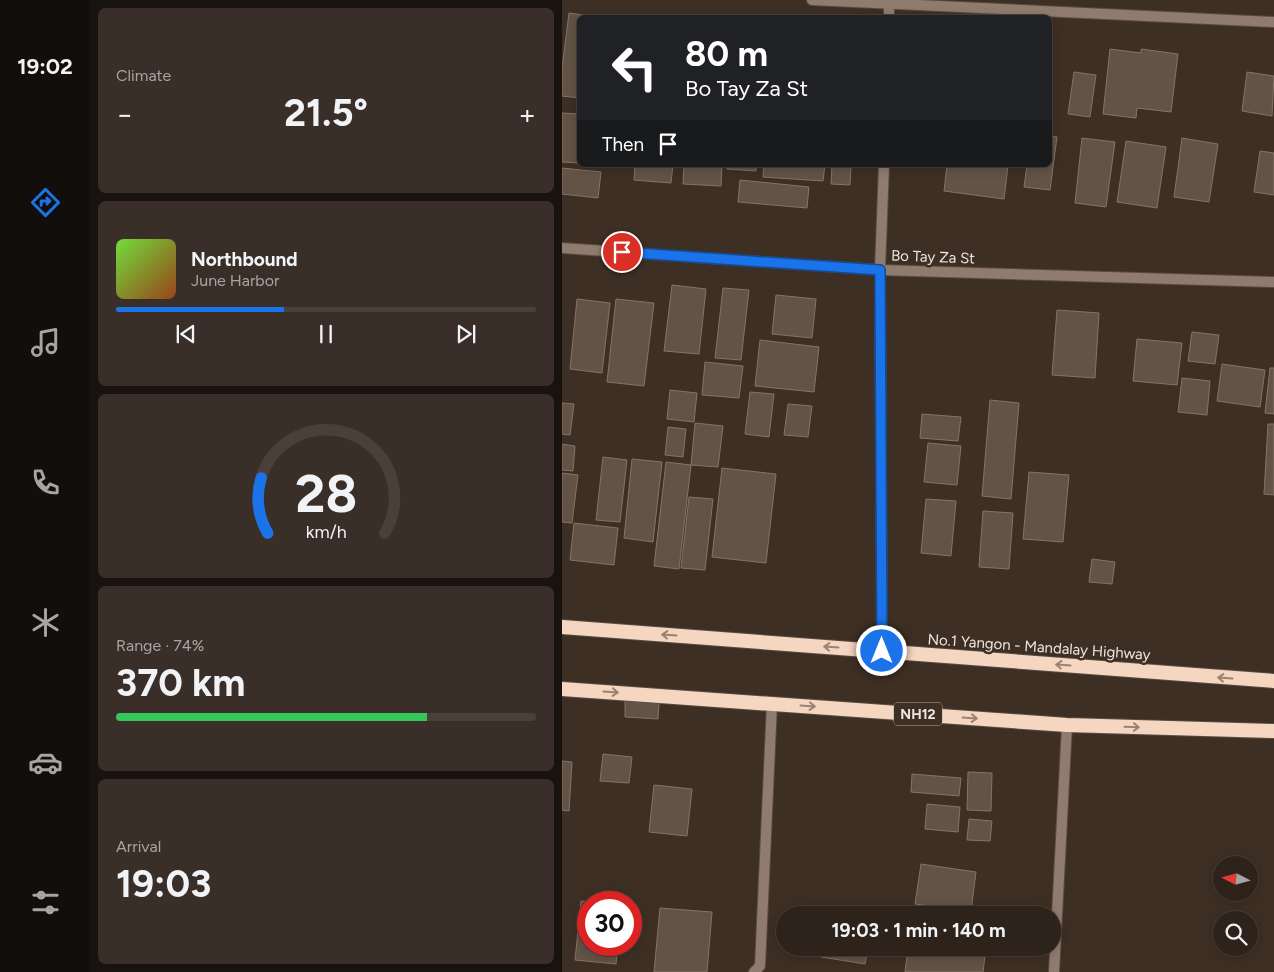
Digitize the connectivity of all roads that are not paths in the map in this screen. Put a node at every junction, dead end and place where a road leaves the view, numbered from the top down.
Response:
1 (812, 0) edge
2 (889, 2) edge
3 (889, 15) edge
4 (1274, 22) edge
5 (884, 167) edge
6 (562, 248) edge
7 (880, 270) junction
8 (1274, 282) edge
9 (562, 627) edge
10 (882, 651) junction
11 (1274, 681) edge
12 (562, 689) edge
13 (772, 704) junction
14 (1067, 725) junction
15 (1274, 731) edge
16 (754, 972) edge
17 (1054, 972) edge

1 - 2 street
2 - 3 street
2 - 4 street
5 - 7 street
6 - 7 street, Bo Tay Za St
7 - 8 street, Bo Tay Za St
7 - 10 street
10 -> 9 highway, No.1 Yangon - Mandalay Highway
11 -> 10 highway, No.1 Yangon - Mandalay Highway
12 -> 13 highway, NH12
13 -> 14 highway, NH12
13 - 16 street
14 -> 15 highway, NH12
14 - 17 street

